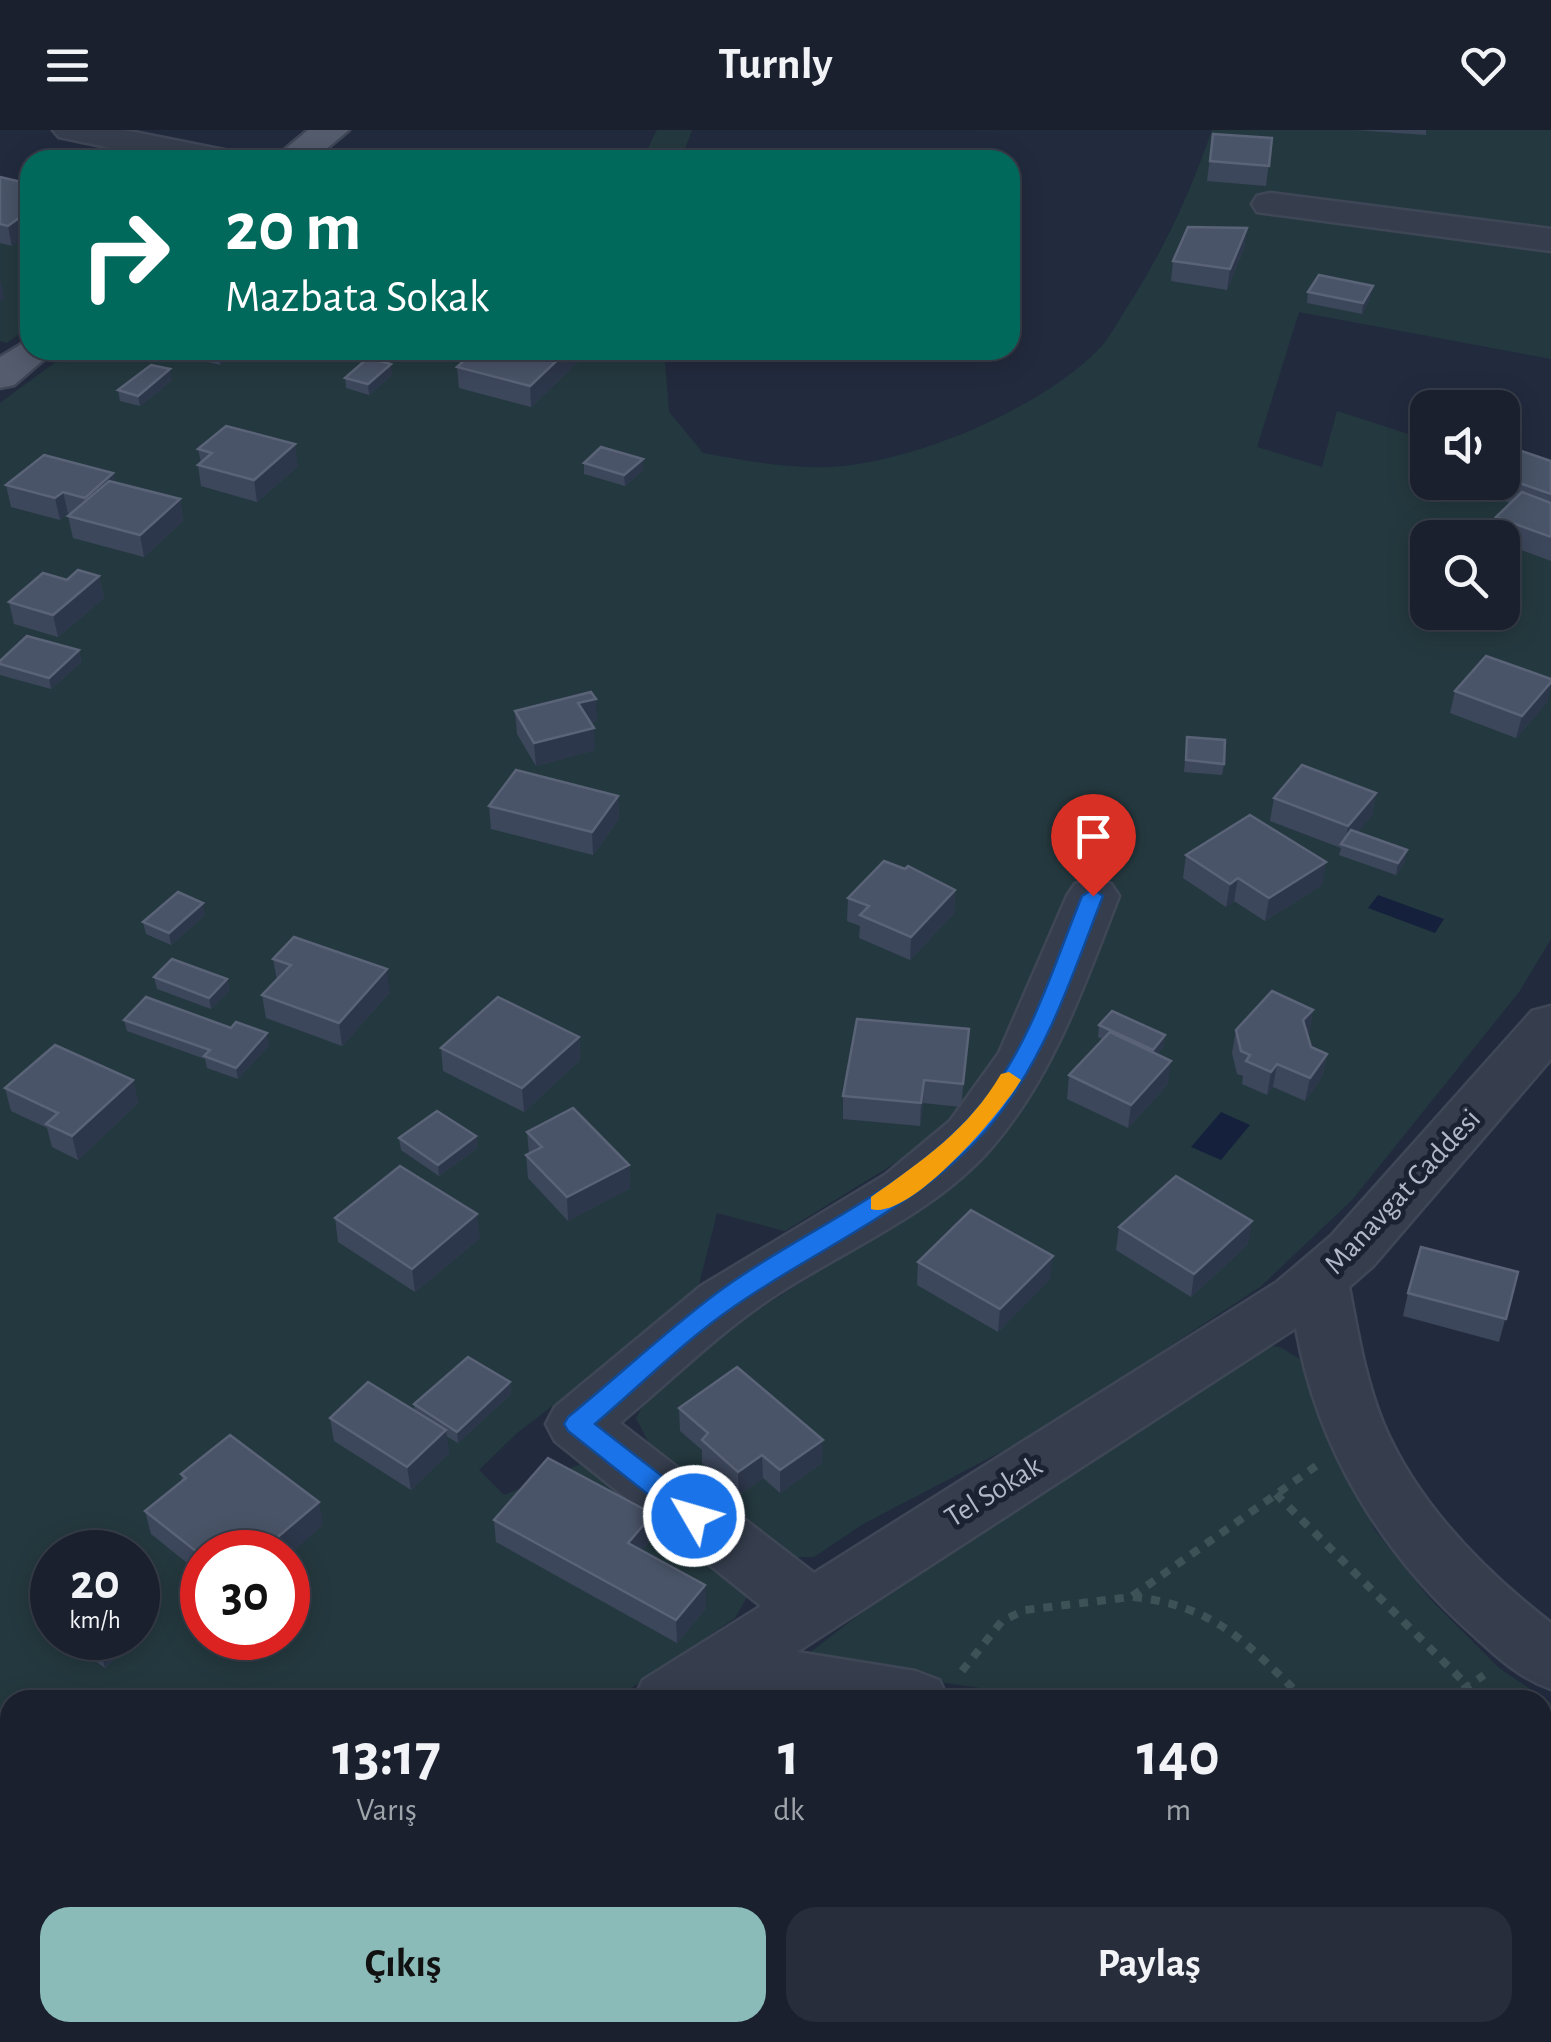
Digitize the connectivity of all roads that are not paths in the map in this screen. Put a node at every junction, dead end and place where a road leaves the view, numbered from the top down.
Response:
1 (71, 130) edge
2 (330, 130) edge
3 (171, 150) edge
4 (303, 150) edge
5 (1270, 204) dead end
6 (1551, 240) edge
7 (22, 360) edge
8 (0, 376) edge
9 (1093, 896) dead end
10 (1551, 1024) edge
11 (1318, 1281) junction
12 (810, 1606) junction
13 (1551, 1661) edge
14 (691, 1683) edge
15 (880, 1690) edge

1 - 3 street
2 - 4 main road
5 - 6 street
7 - 8 main road
9 - 12 street
10 - 11 street, Manavgat Caddesi
11 - 12 street, Tel Sokak
11 - 13 street, Manavgat Caddesi
12 - 14 street, Tel Sokak
14 - 15 street

